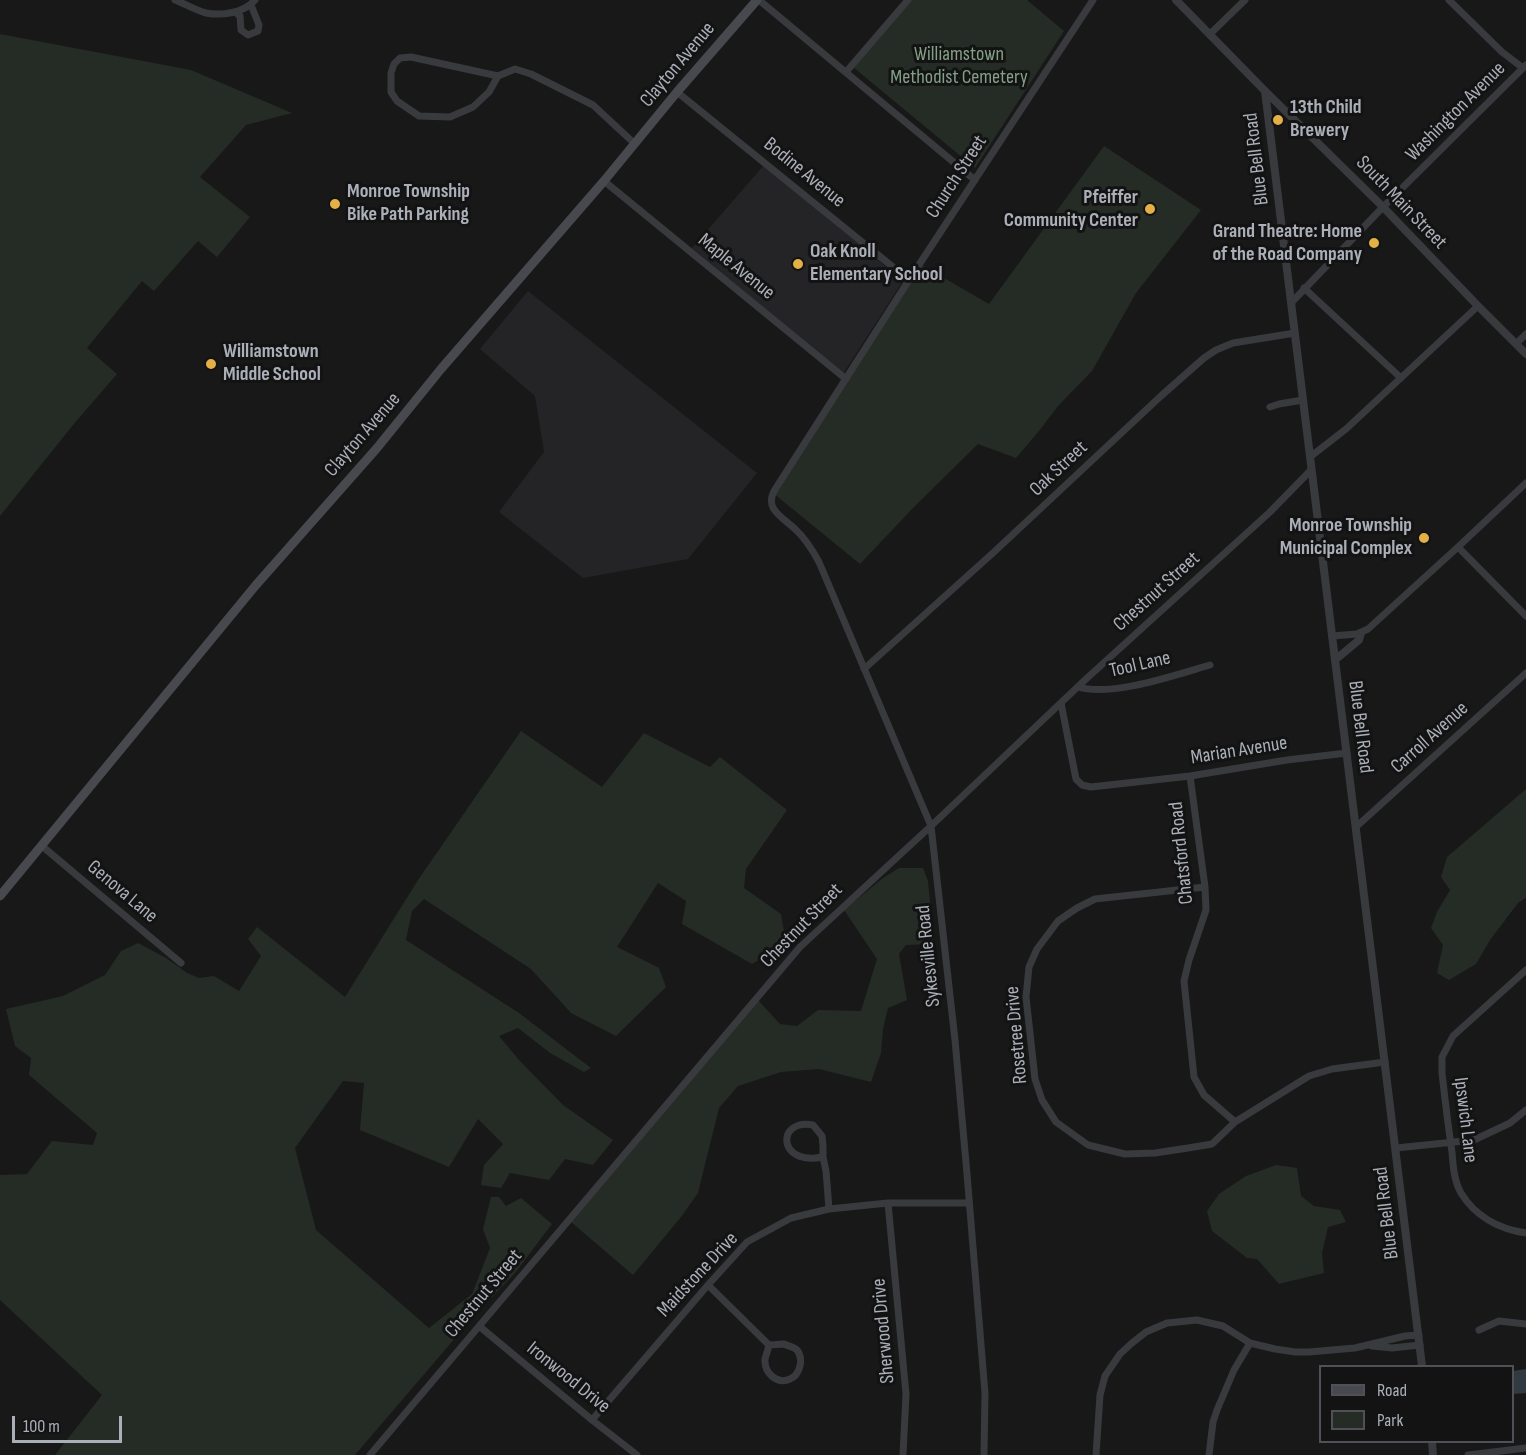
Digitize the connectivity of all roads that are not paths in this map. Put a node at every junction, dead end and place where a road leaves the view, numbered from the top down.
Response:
1 (175, 0) edge
2 (758, 0) edge
3 (908, 0) edge
4 (1093, 0) edge
5 (1176, 0) edge
6 (1245, 0) edge
7 (1449, 0) edge
8 (253, 3) edge
9 (235, 12) junction
10 (1210, 34) junction
11 (1525, 67) edge
12 (846, 72) junction
13 (498, 76) junction
14 (1265, 91) junction
15 (677, 92) junction
16 (635, 144) junction
17 (975, 180) junction
18 (604, 181) junction
19 (1383, 207) junction
20 (909, 280) junction
21 (1305, 288) junction
22 (1291, 303) junction
23 (1478, 306) junction
24 (1295, 333) junction
25 (1526, 334) edge
26 (1516, 344) junction
27 (1526, 354) edge
28 (1401, 378) junction
29 (846, 379) junction
30 (1303, 400) junction
31 (1270, 407) dead end
32 (1310, 457) junction
33 (1311, 470) junction
34 (1526, 483) edge
35 (772, 494) joint
36 (1458, 547) junction
37 (1526, 616) edge
38 (1361, 633) junction
39 (1332, 636) junction
40 (1335, 660) junction
41 (1210, 665) dead end
42 (864, 669) junction
43 (1526, 673) edge
44 (1078, 687) junction
45 (1060, 703) junction
46 (1347, 753) junction
47 (1190, 776) junction
48 (931, 826) junction
49 (1356, 827) junction
50 (42, 846) junction
51 (1205, 887) junction
52 (0, 896) edge
53 (181, 963) dead end
54 (1526, 970) edge
55 (1385, 1062) junction
56 (1526, 1110) edge
57 (1235, 1122) junction
58 (1450, 1142) junction
59 (1396, 1148) junction
60 (823, 1156) junction
61 (888, 1203) junction
62 (969, 1203) junction
63 (829, 1209) junction
64 (1526, 1233) edge
65 (708, 1285) junction
66 (1526, 1324) edge
67 (479, 1326) junction
68 (1479, 1330) dead end
69 (1419, 1335) junction
70 (1250, 1343) junction
71 (769, 1346) junction
72 (1366, 1346) junction
73 (1420, 1346) junction
74 (1422, 1365) edge
75 (592, 1420) junction
76 (1526, 1448) edge
77 (1486, 1454) edge
78 (370, 1455) edge
79 (637, 1455) edge
80 (903, 1455) edge
81 (984, 1455) edge
82 (1096, 1455) edge
83 (1209, 1455) edge
84 (1468, 1455) edge

1 - 9 street
2 - 12 street
2 - 15 main road, Clayton Avenue
3 - 12 street
4 - 17 street, Church Street
5 - 10 street, South Main Street
6 - 10 street
7 - 11 street
8 - 9 street
8 - 9 street
10 - 14 street, South Main Street
11 - 19 street, Washington Avenue
12 - 17 street
13 - 13 street
13 - 16 street
14 - 19 street, South Main Street
14 - 22 street, Blue Bell Road
15 - 16 main road, Clayton Avenue
15 - 20 street, Bodine Avenue
16 - 18 main road, Clayton Avenue
17 - 20 street, Church Street
18 - 29 street, Maple Avenue
18 - 50 main road, Clayton Avenue
19 - 21 street, Washington Avenue
19 - 23 street, South Main Street
20 - 29 street, Church Street
21 - 22 street, Washington Avenue
21 - 28 street
22 - 24 street, Blue Bell Road
23 - 26 street, South Main Street
23 - 28 street
24 - 30 street, Blue Bell Road
24 - 42 street, Oak Street
25 - 26 street
26 - 27 street, South Main Street
28 - 32 street
29 - 35 street, Church Street
30 - 31 street
30 - 32 street, Blue Bell Road
32 - 33 street, Blue Bell Road
33 - 39 street, Blue Bell Road
33 - 44 street, Chestnut Street
34 - 36 street
35 - 42 street, Sykesville Road
36 - 37 street
36 - 38 street
38 - 39 street
38 - 40 street
39 - 40 street, Blue Bell Road
40 - 46 street, Blue Bell Road
41 - 44 street, Tool Lane
42 - 48 street, Sykesville Road
43 - 49 street, Carroll Avenue
44 - 45 street, Chestnut Street
45 - 47 street, Marian Avenue
45 - 48 street, Chestnut Street
46 - 47 street, Marian Avenue
46 - 49 street, Blue Bell Road
47 - 51 street, Chatsford Road
48 - 62 street, Sykesville Road
48 - 67 street, Chestnut Street
49 - 55 street, Blue Bell Road
50 - 52 main road, Clayton Avenue
50 - 53 street, Genova Lane
51 - 57 street, Chatsford Road
51 - 57 street, Rosetree Drive
54 - 58 street, Ipswich Lane
55 - 57 street, Rosetree Drive
55 - 59 street, Blue Bell Road
56 - 58 street
58 - 59 street
58 - 64 street, Ipswich Lane
59 - 69 street, Blue Bell Road
60 - 60 street
60 - 63 street
61 - 62 street, Maidstone Drive
61 - 63 street, Maidstone Drive
61 - 80 street, Sherwood Drive
62 - 81 street, Sykesville Road
63 - 65 street, Maidstone Drive
65 - 71 street
65 - 75 street, Maidstone Drive
66 - 68 street
67 - 75 street, Ironwood Drive
67 - 78 street, Chestnut Street
69 - 72 street
69 - 73 street, Blue Bell Road
70 - 72 street
70 - 82 street
70 - 83 street
71 - 71 street
72 - 73 street
73 - 74 street, Blue Bell Road
75 - 79 street, Ironwood Drive
76 - 77 street
77 - 84 street

